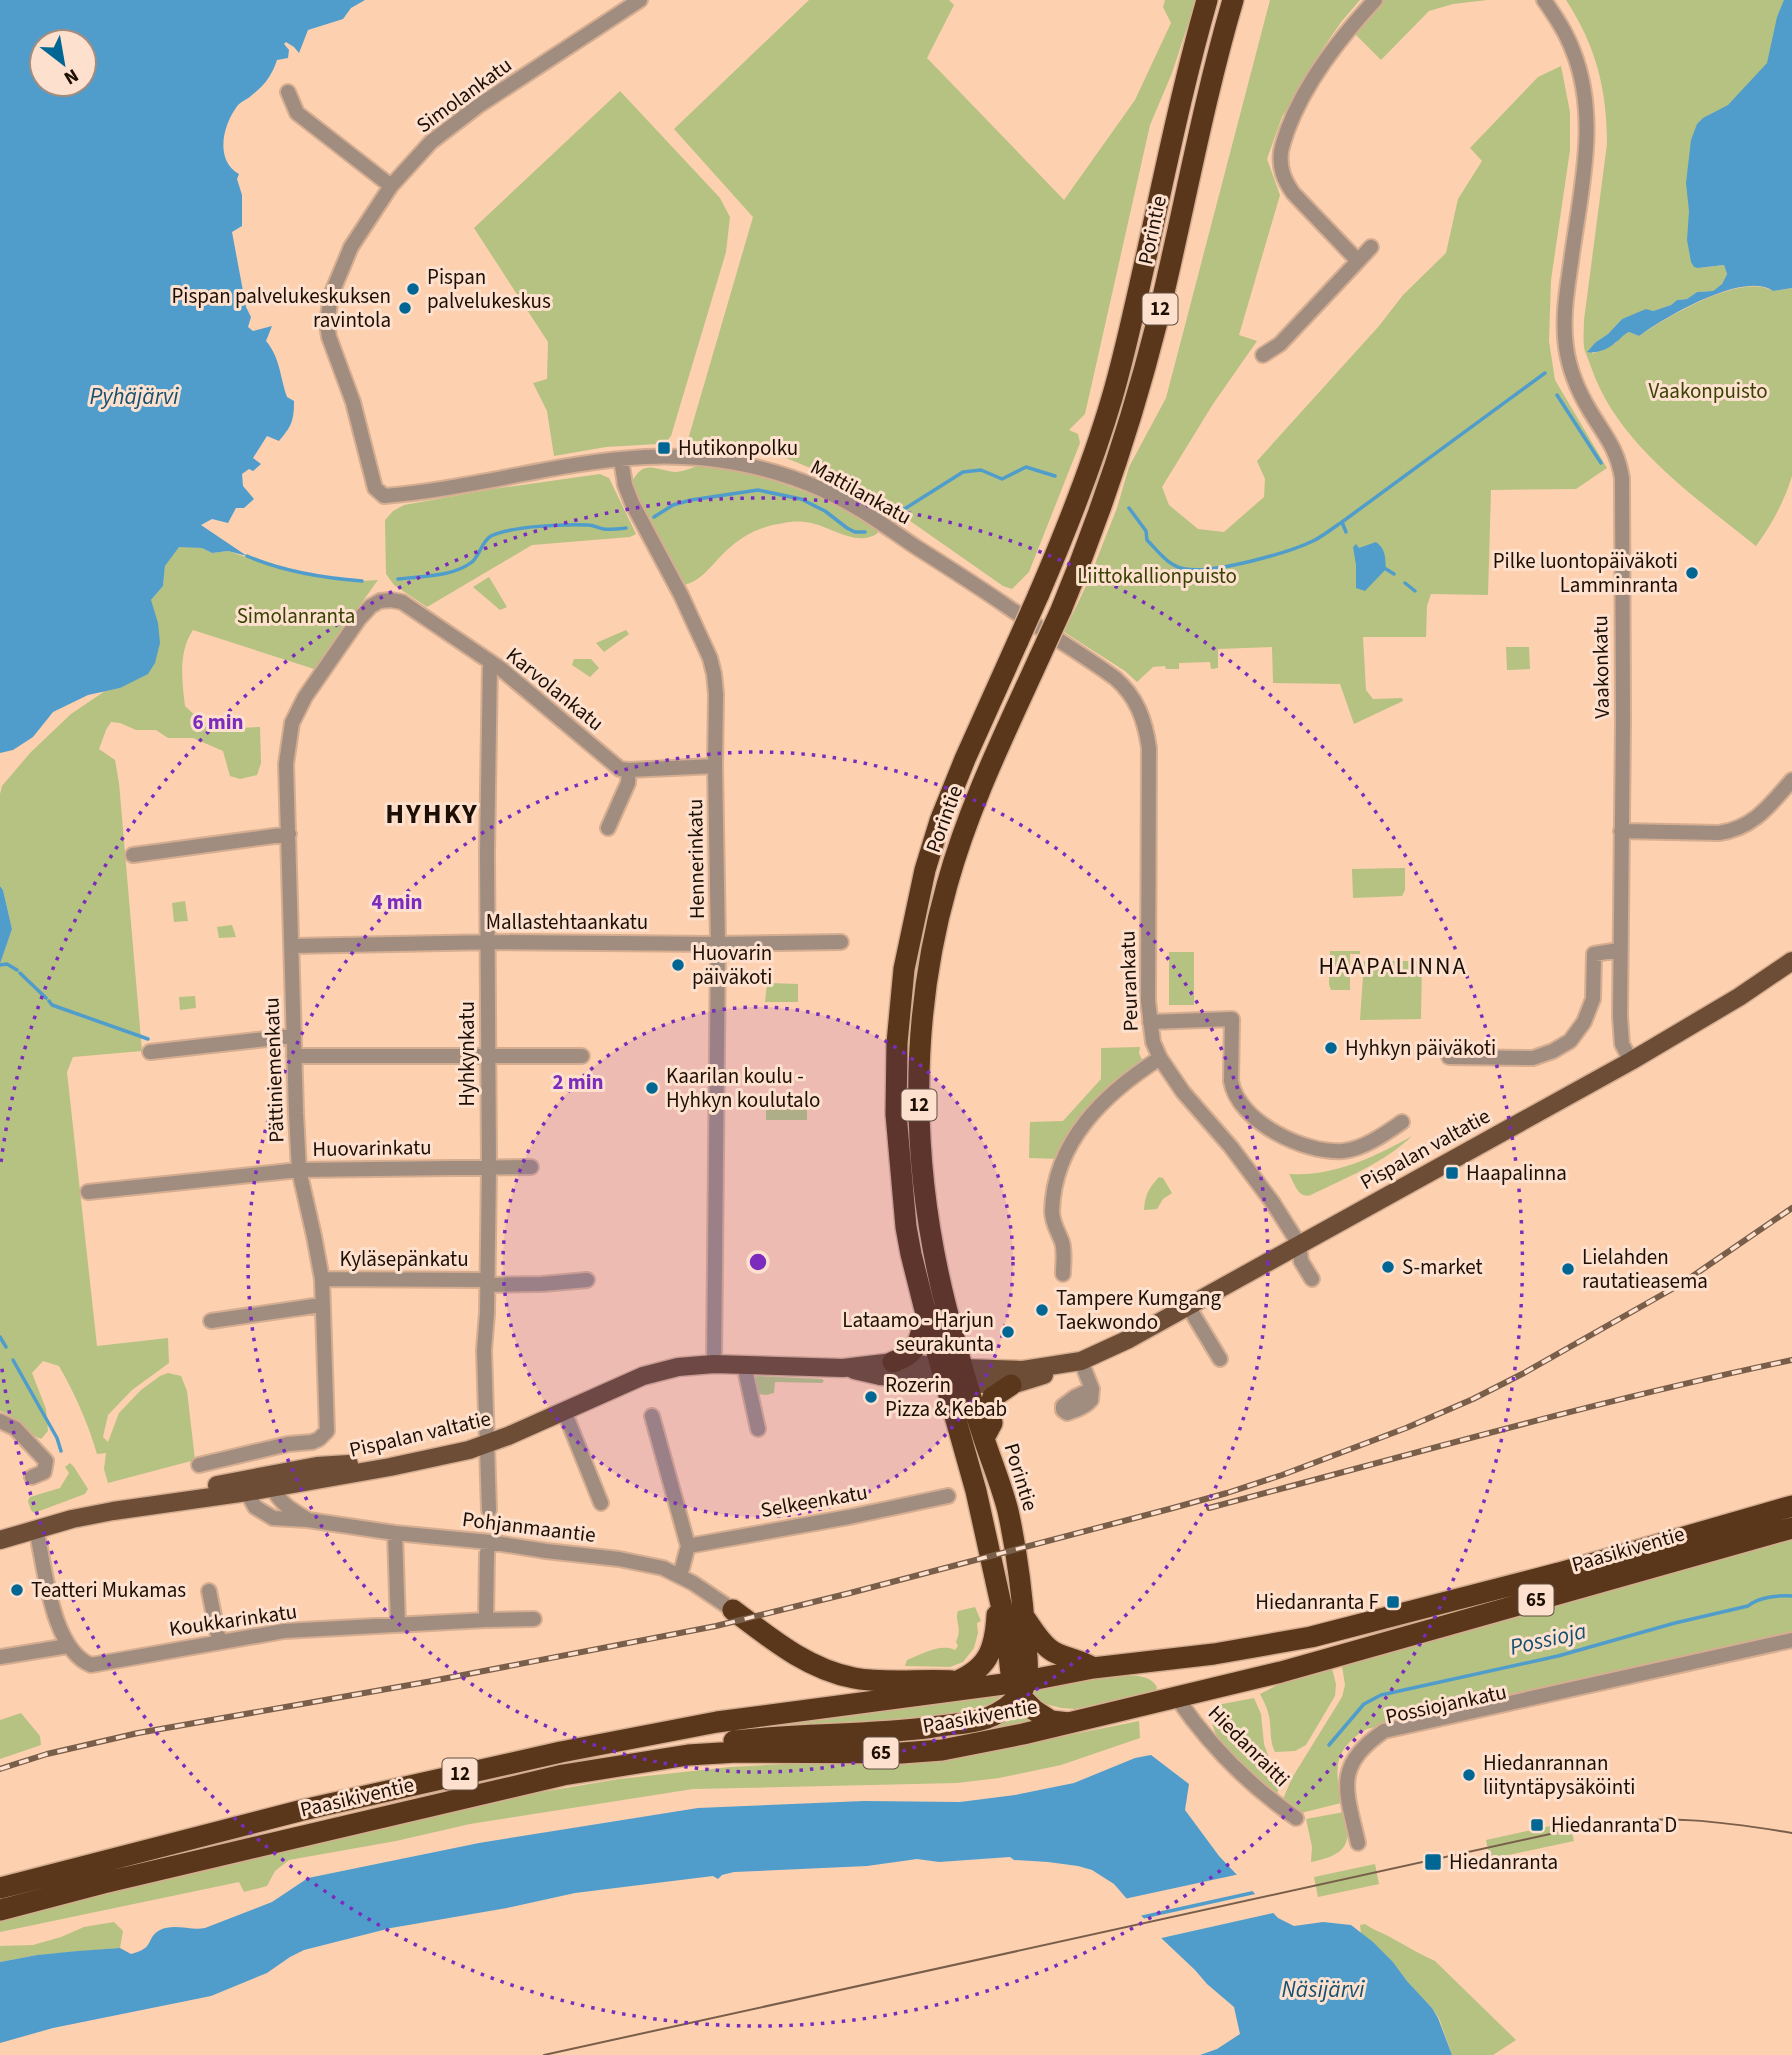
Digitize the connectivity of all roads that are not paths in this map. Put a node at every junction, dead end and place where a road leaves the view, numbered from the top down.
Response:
1 (640, 0) edge
2 (1207, 0) edge
3 (1233, 0) edge
4 (1375, 0) edge
5 (1544, 0) edge
6 (288, 92) dead end
7 (391, 186) junction
8 (1371, 247) dead end
9 (1359, 261) junction
10 (1263, 355) dead end
11 (621, 459) junction
12 (384, 496) joint
13 (380, 601) joint
14 (490, 663) junction
15 (1115, 678) joint
16 (715, 766) junction
17 (629, 771) junction
18 (1792, 780) edge
19 (608, 828) dead end
20 (1621, 831) junction
21 (289, 834) junction
22 (133, 855) dead end
23 (842, 942) dead end
24 (488, 943) junction
25 (718, 944) junction
26 (292, 946) junction
27 (1619, 950) junction
28 (1792, 961) edge
29 (1150, 1021) junction
30 (293, 1036) junction
31 (150, 1052) dead end
32 (487, 1055) junction
33 (294, 1056) junction
34 (582, 1056) dead end
35 (1449, 1057) dead end
36 (1160, 1058) junction
37 (1631, 1061) junction
38 (1402, 1122) dead end
39 (531, 1167) dead end
40 (489, 1168) junction
41 (299, 1170) junction
42 (88, 1192) dead end
43 (1299, 1244) junction
44 (1063, 1274) dead end
45 (322, 1279) junction
46 (1312, 1279) dead end
47 (587, 1280) dead end
48 (487, 1282) junction
49 (321, 1305) junction
50 (1188, 1306) junction
51 (926, 1314) junction
52 (211, 1321) dead end
53 (1220, 1359) dead end
54 (893, 1362) junction
55 (1077, 1362) junction
56 (714, 1364) junction
57 (746, 1365) junction
58 (843, 1368) junction
59 (944, 1373) junction
60 (965, 1376) junction
61 (1011, 1385) junction
62 (1092, 1389) dead end
63 (565, 1411) junction
64 (652, 1416) dead end
65 (0, 1421) edge
66 (758, 1429) dead end
67 (984, 1438) junction
68 (488, 1444) junction
69 (199, 1465) dead end
70 (390, 1467) junction
71 (32, 1477) dead end
72 (272, 1487) junction
73 (247, 1492) junction
74 (948, 1496) dead end
75 (601, 1503) dead end
76 (142, 1506) junction
77 (1792, 1506) edge
78 (489, 1510) dead end
79 (308, 1520) junction
80 (1792, 1528) edge
81 (36, 1529) junction
82 (395, 1533) junction
83 (0, 1540) edge
84 (489, 1542) junction
85 (688, 1546) junction
86 (680, 1576) junction
87 (209, 1591) dead end
88 (998, 1596) junction
89 (733, 1610) joint
90 (1023, 1615) junction
91 (534, 1619) dead end
92 (486, 1620) junction
93 (398, 1625) junction
94 (1792, 1640) edge
95 (219, 1641) junction
96 (68, 1646) junction
97 (1792, 1650) edge
98 (0, 1657) edge
99 (1093, 1668) junction
100 (959, 1681) junction
101 (981, 1686) junction
102 (1019, 1686) junction
103 (926, 1694) junction
104 (1177, 1698) junction
105 (1070, 1723) junction
106 (1370, 1742) junction
107 (688, 1755) junction
108 (1296, 1818) dead end
109 (1358, 1843) dead end
110 (0, 1888) edge
111 (0, 1910) edge

1 - 7 street, Simolankatu
2 - 51 highway, Porintie / 12, bridge
3 - 60 highway, Porintie / 12, bridge
4 - 9 street
5 - 20 street, Vaakonkatu
6 - 7 street
7 - 12 street, Simolankatu
8 - 9 street
9 - 10 street
11 - 12 street, Mattilankatu
11 - 15 street, Mattilankatu
11 - 16 street, Hennerinkatu
13 - 14 street, Karvolankatu
13 - 21 street, Pättiniemenkatu
14 - 17 street, Karvolankatu
14 - 24 street, Hyhkynkatu
15 - 29 street, Peurankatu
16 - 17 street
16 - 25 street, Hennerinkatu
17 - 19 street
18 - 20 street
20 - 27 street, Vaakonkatu
21 - 22 street
21 - 26 street, Pättiniemenkatu
23 - 25 street, Mallastehtaankatu
24 - 25 street, Mallastehtaankatu
24 - 26 street, Mallastehtaankatu
24 - 32 street, Hyhkynkatu
25 - 56 street, Hennerinkatu
26 - 30 street, Pättiniemenkatu
27 - 35 street
27 - 37 street, Vaakonkatu
28 - 37 main road, Pispalan valtatie
29 - 36 street, Peurankatu
29 - 38 street
30 - 31 street
30 - 33 street, Pättiniemenkatu
32 - 33 street
32 - 34 street
32 - 40 street, Hyhkynkatu
33 - 41 street, Pättiniemenkatu
36 - 43 street, Peurankatu
36 - 44 street
37 - 43 main road, Pispalan valtatie
39 - 40 street, Huovarinkatu
40 - 41 street, Huovarinkatu
40 - 48 street, Hyhkynkatu
41 - 42 street, Huovarinkatu
41 - 45 street, Pättiniemenkatu
43 - 46 street, Peurankatu
43 - 50 main road, Pispalan valtatie
45 - 48 street, Kyläsepänkatu
45 - 49 street, Pättiniemenkatu
47 - 48 street, Kyläsepänkatu
48 - 68 street, Hyhkynkatu
49 - 52 street
49 - 69 street, Pättiniemenkatu
50 - 53 street
50 - 55 main road, Pispalan valtatie
51 - 54 highway
51 - 59 highway, Porintie / 12
54 - 58 main road, Pispalan valtatie
54 - 59 main road, Pispalan valtatie
55 - 60 main road, Pispalan valtatie
55 - 61 main road, Pispalan valtatie
55 - 62 street
56 - 57 main road, Pispalan valtatie
56 - 63 main road, Pispalan valtatie
57 - 58 main road, Pispalan valtatie
57 - 66 street
58 - 59 main road, Pispalan valtatie
59 - 60 main road, Pispalan valtatie
59 - 88 highway, Porintie / 12
60 - 61 main road, Pispalan valtatie
60 - 67 highway, Porintie / 12
61 - 67 highway
63 - 68 main road, Pispalan valtatie
63 - 75 street
64 - 85 street
65 - 71 street
67 - 90 highway, Porintie / 12
68 - 70 main road, Pispalan valtatie
68 - 78 street, Hyhkynkatu
70 - 72 main road, Pispalan valtatie
70 - 76 main road
72 - 73 main road, Pispalan valtatie
72 - 79 street, Pohjanmaantie
73 - 76 main road, Pispalan valtatie
73 - 79 street, Pohjanmaantie
74 - 85 street, Selkeenkatu
76 - 81 main road, Pispalan valtatie
77 - 99 highway, Paasikiventie / 65
79 - 82 street, Pohjanmaantie
80 - 104 highway, Paasikiventie / 65
81 - 83 main road, Pispalan valtatie
81 - 96 street
82 - 84 street, Pohjanmaantie
82 - 93 street
84 - 86 street, Pohjanmaantie
84 - 92 street
85 - 86 street
86 - 89 street, Pohjanmaantie
87 - 95 street
88 - 100 highway, 12
88 - 102 highway, Porintie
89 - 100 highway
90 - 99 highway
90 - 102 highway, Porintie / 12
91 - 92 street, Koukkarinkatu
92 - 93 street, Koukkarinkatu
93 - 95 street, Koukkarinkatu
94 - 106 street, Possiojankatu
95 - 96 street, Koukkarinkatu
96 - 98 street
97 - 106 street, Possiojankatu
99 - 102 highway, Paasikiventie / 65
100 - 101 highway
100 - 103 highway, 12
101 - 102 highway, Paasikiventie / 65
101 - 103 highway, Paasikiventie / 65
102 - 105 highway
102 - 107 highway, 12
103 - 110 highway, Paasikiventie / 12
104 - 105 highway, Paasikiventie / 65
104 - 108 street, Hiedanraitti
105 - 107 highway, Paasikiventie / 65
106 - 109 street
107 - 111 highway, Paasikiventie / 12

